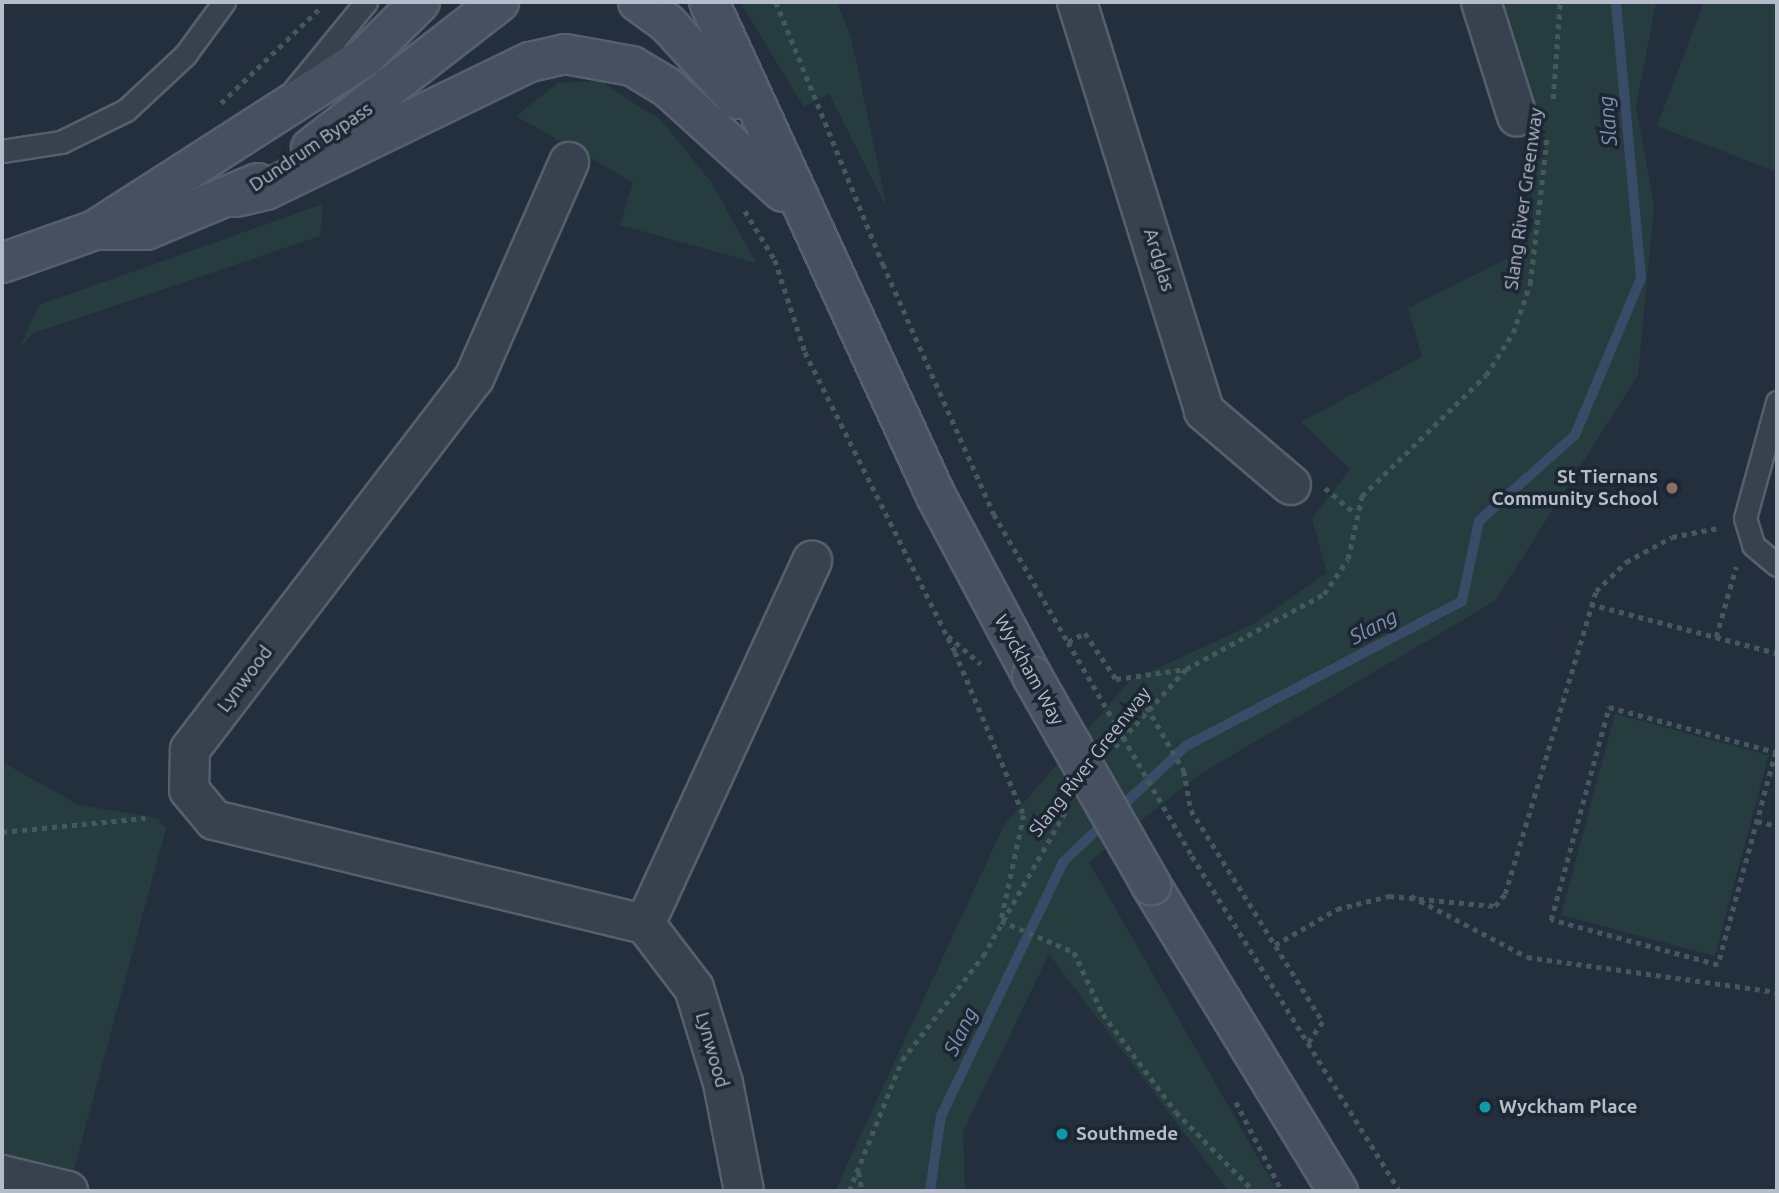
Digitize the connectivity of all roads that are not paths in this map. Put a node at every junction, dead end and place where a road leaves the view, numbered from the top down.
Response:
1 (224, 2) edge
2 (366, 2) edge
3 (420, 2) edge
4 (499, 2) edge
5 (638, 2) edge
6 (709, 2) edge
7 (1077, 2) edge
8 (1481, 2) edge
9 (278, 111) junction
10 (1539, 118) road end
11 (761, 127) junction
12 (2, 150) edge
13 (569, 162) dead end
14 (236, 197) junction
15 (807, 216) junction
16 (95, 230) junction
17 (2, 263) edge
18 (1777, 402) edge
19 (1291, 485) dead end
20 (812, 561) dead end
21 (1777, 565) edge
22 (645, 924) junction
23 (2, 1175) edge
24 (68, 1191) edge
25 (744, 1191) edge
26 (1338, 1191) edge

1 - 12 lane
2 - 9 lane
3 - 9 main road, Dundrum Bypass
4 - 14 main road, Dundrum Bypass
5 - 11 main road, Wyckham Way
6 - 11 main road, Wyckham Way
7 - 19 street, Ardglas
8 - 10 street
9 - 16 main road, Dundrum Bypass
11 - 15 main road, Wyckham Way
13 - 22 street, Lynwood
14 - 15 main road
14 - 16 main road, Dundrum Bypass
15 - 26 main road, Wyckham Way, bridge
16 - 17 main road, Dundrum Bypass
18 - 21 lane
20 - 22 street
22 - 25 street, Lynwood
23 - 24 street

